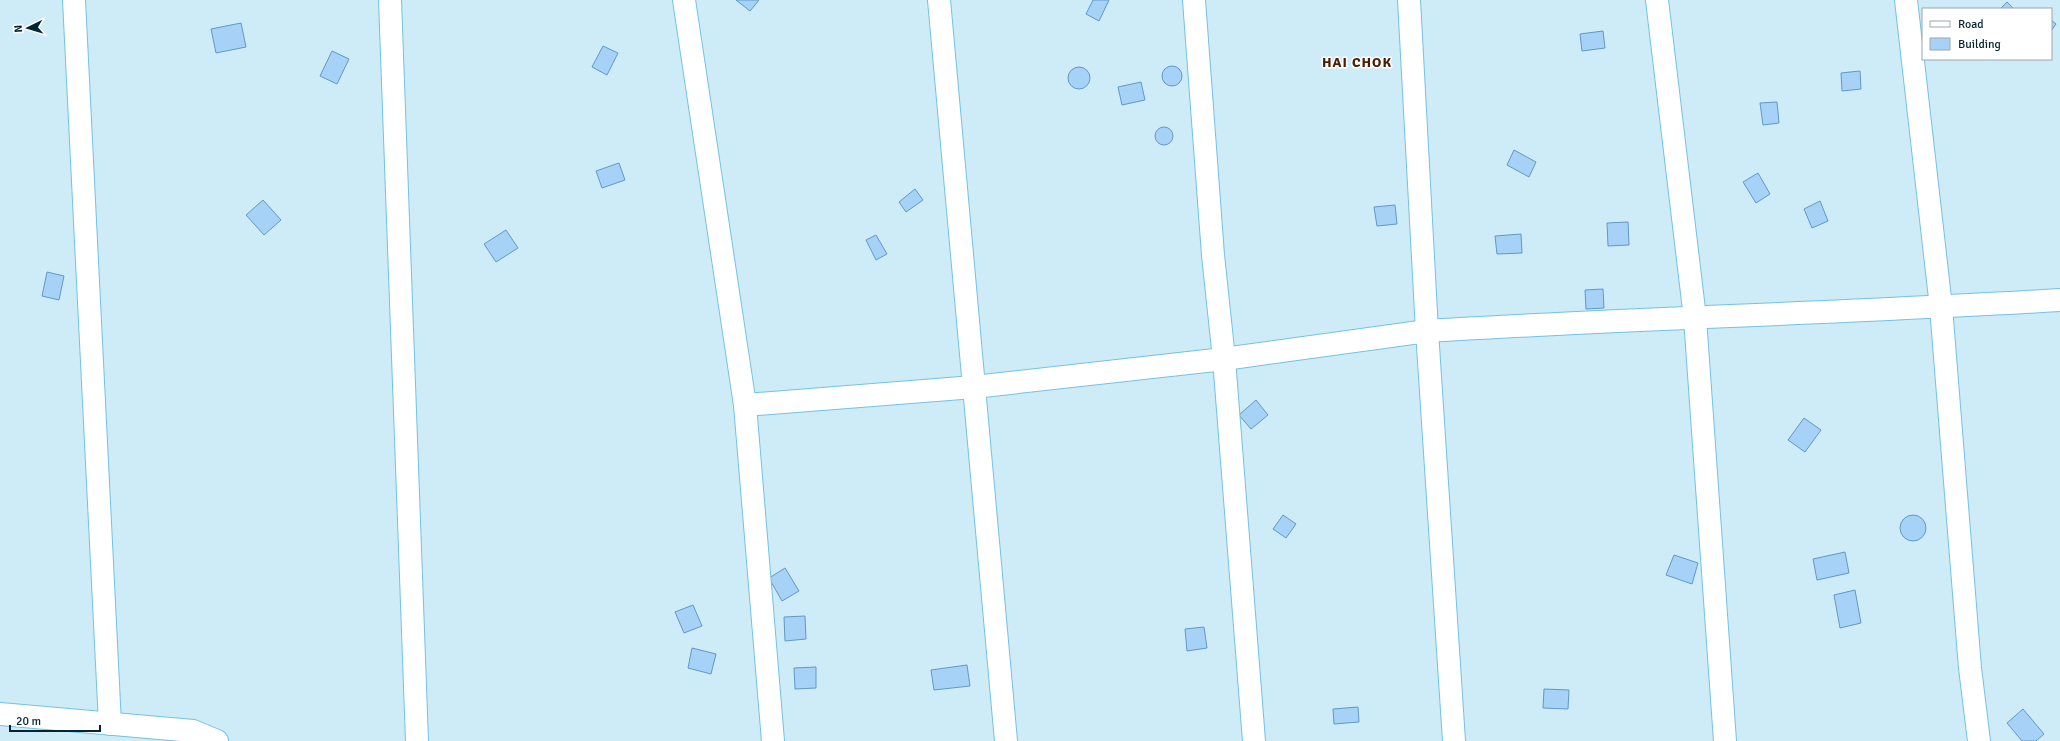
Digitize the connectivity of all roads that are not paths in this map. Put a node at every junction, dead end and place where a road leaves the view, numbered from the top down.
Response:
1 (74, 0) edge
2 (390, 0) edge
3 (684, 0) edge
4 (939, 0) edge
5 (1194, 0) edge
6 (1409, 0) edge
7 (1657, 0) edge
8 (1906, 0) edge
9 (2060, 300) edge
10 (1941, 307) junction
11 (1695, 318) junction
12 (1427, 332) junction
13 (1224, 359) junction
14 (974, 386) junction
15 (745, 405) junction
16 (0, 714) edge
17 (110, 724) junction
18 (217, 741) edge
19 (417, 741) edge
20 (773, 741) edge
21 (1006, 741) edge
22 (1254, 741) edge
23 (1454, 741) edge
24 (1725, 741) edge
25 (1979, 741) edge

1 - 17 street
2 - 19 street
3 - 15 street
4 - 14 street
5 - 13 street
6 - 12 street
7 - 11 street
8 - 10 street
9 - 10 street
10 - 11 street
10 - 25 street
11 - 12 street
11 - 24 street
12 - 13 street
12 - 23 street
13 - 14 street
13 - 22 street
14 - 15 street
14 - 21 street
15 - 20 street
16 - 17 street
17 - 18 street

